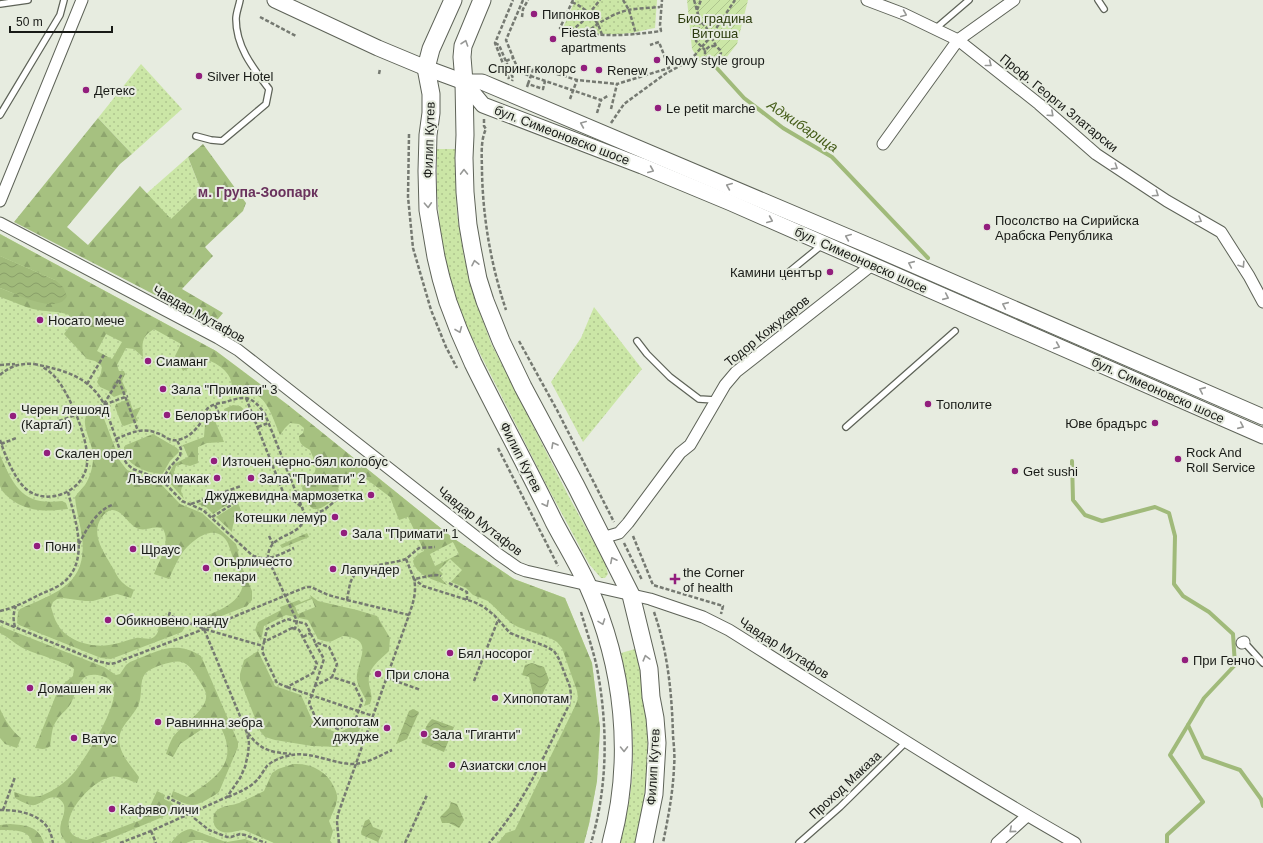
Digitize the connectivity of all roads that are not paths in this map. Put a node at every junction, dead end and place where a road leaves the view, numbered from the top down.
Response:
1 (28, 0) edge
2 (64, 0) edge
3 (82, 0) edge
4 (240, 0) edge
5 (275, 0) edge
6 (453, 0) edge
7 (482, 0) edge
8 (867, 0) edge
9 (969, 0) edge
10 (1014, 0) edge
11 (1098, 0) edge
12 (3, 3) edge
13 (1104, 9) dead end
14 (935, 29) junction
15 (958, 40) junction
16 (426, 68) junction
17 (464, 82) junction
18 (0, 115) edge
19 (196, 136) dead end
20 (883, 144) dead end
21 (0, 202) edge
22 (0, 223) edge
23 (824, 244) junction
24 (872, 265) junction
25 (784, 276) dead end
26 (1263, 302) edge
27 (955, 331) dead end
28 (637, 341) dead end
29 (716, 400) junction
30 (1263, 417) edge
31 (846, 427) dead end
32 (1263, 436) edge
33 (602, 538) junction
34 (588, 586) junction
35 (638, 590) junction
36 (1243, 642) dead end
37 (1263, 663) edge
38 (906, 742) junction
39 (1027, 816) junction
40 (612, 843) edge
41 (644, 843) edge
42 (798, 843) edge
43 (996, 843) edge
44 (1075, 843) edge

1 - 12 lane
2 - 18 lane
3 - 21 street
4 - 19 lane
5 - 16 main road, бул. Симеоновско шосе
6 - 16 main road
17 -> 7 main road, Филип Кутев
8 -> 14 street, Проф. Георги Златарски
9 - 14 lane
10 - 15 street
11 - 13 lane
14 - 15 street, Проф. Георги Златарски
15 - 20 street
15 -> 26 street, Проф. Георги Златарски
16 - 17 main road, бул. Симеоновско шосе
16 -> 34 main road, Филип Кутев
17 -> 23 main road, бул. Симеоновско шосе
30 -> 17 main road, бул. Симеоновско шосе
33 -> 17 main road, Филип Кутев
22 - 34 street, Чавдар Мутафов
23 - 24 main road, бул. Симеоновско шосе
23 - 25 lane
24 - 29 street, Тодор Кожухаров
24 -> 32 main road, бул. Симеоновско шосе
27 - 31 lane
28 - 29 lane
29 - 33 street, Тодор Кожухаров
35 -> 33 main road, Филип Кутев
34 - 35 street, Чавдар Мутафов
34 -> 40 main road, Филип Кутев
35 - 38 street, Чавдар Мутафов
41 -> 35 main road, Филип Кутев
36 - 37 lane
38 - 39 street, Чавдар Мутафов
38 - 42 lane, Проход Маказа
39 -> 43 street
39 - 44 street, Чавдар Мутафов

